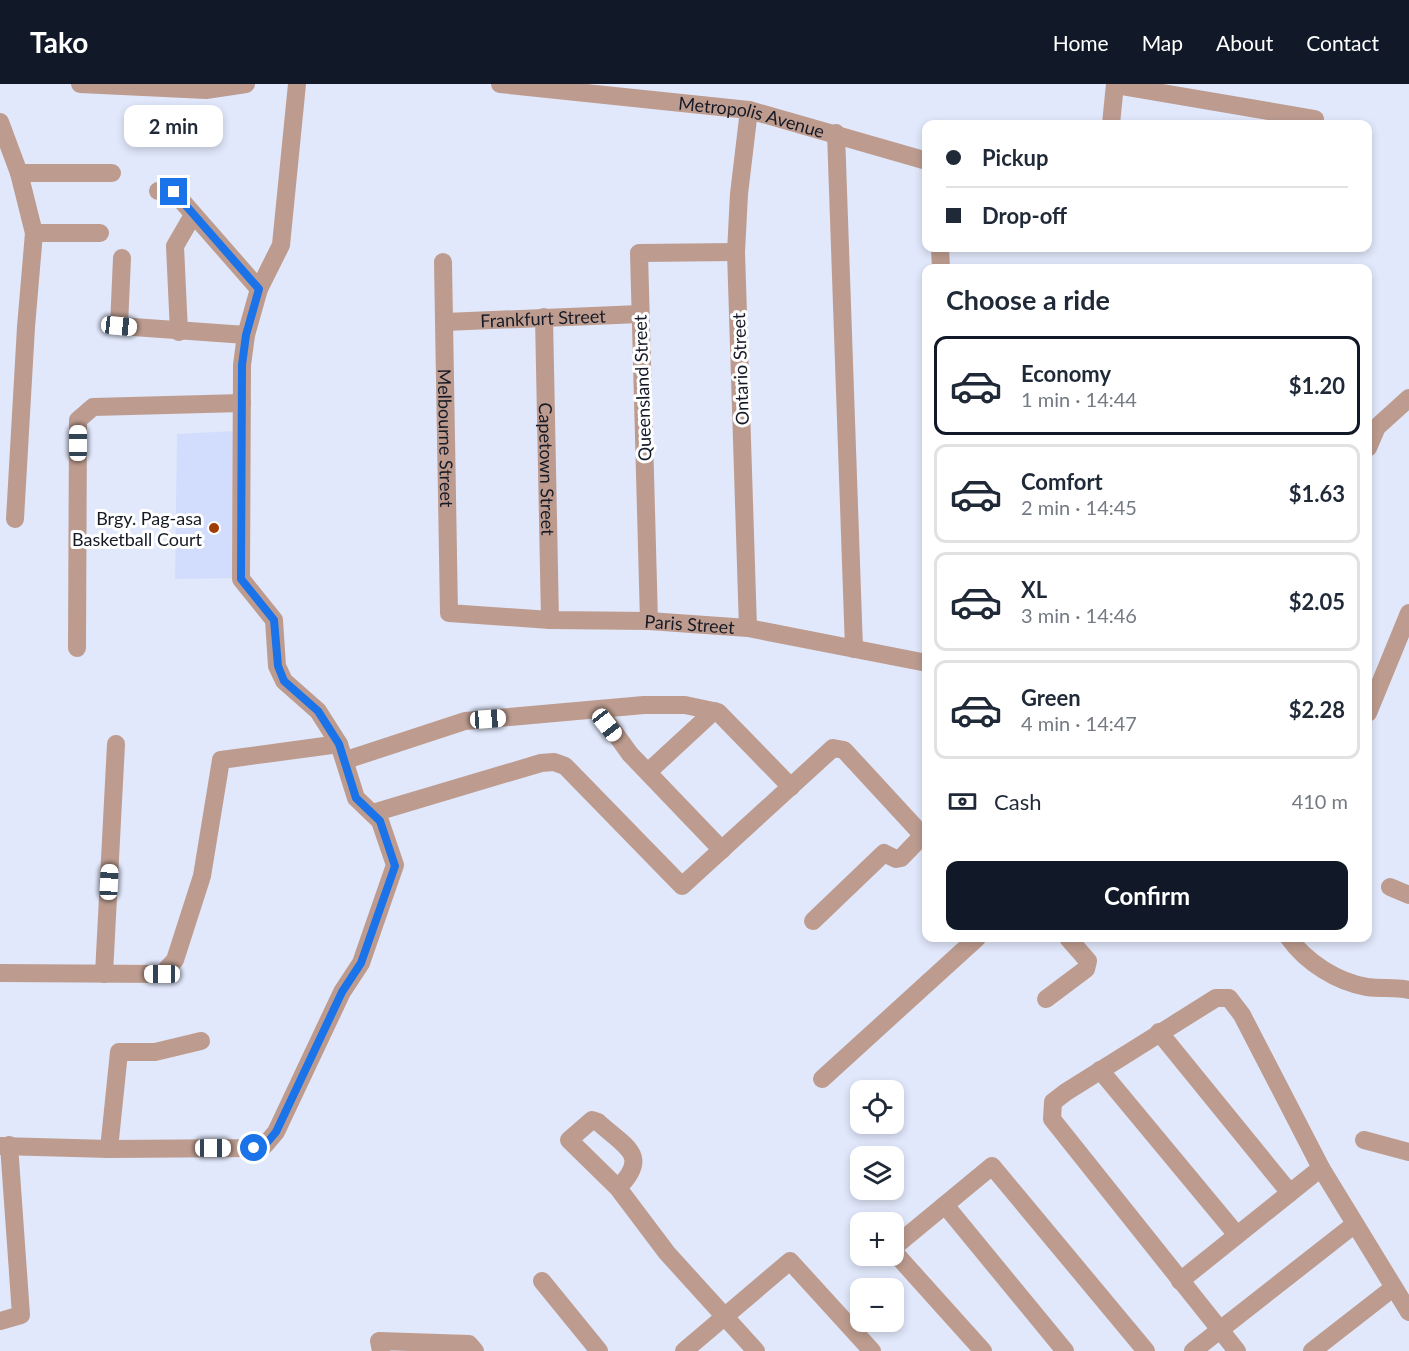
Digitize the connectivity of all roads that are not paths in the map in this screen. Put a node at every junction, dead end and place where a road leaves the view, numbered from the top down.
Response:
1 (80, 84) edge
2 (246, 84) edge
3 (297, 84) edge
4 (500, 84) edge
5 (1115, 84) edge
6 (749, 110) junction
7 (1315, 119) dead end
8 (1111, 120) edge
9 (0, 122) edge
10 (836, 133) junction
11 (922, 159) edge
12 (19, 173) junction
13 (112, 173) dead end
14 (158, 191) dead end
15 (193, 214) junction
16 (34, 233) junction
17 (100, 233) dead end
18 (736, 252) junction
19 (122, 258) dead end
20 (443, 262) dead end
21 (259, 289) junction
22 (640, 315) junction
23 (544, 317) junction
24 (446, 322) junction
25 (179, 332) junction
26 (246, 335) junction
27 (1409, 399) edge
28 (242, 404) junction
29 (1372, 439) edge
30 (15, 519) dead end
31 (449, 613) joint
32 (1409, 613) edge
33 (550, 620) junction
34 (649, 621) junction
35 (748, 628) junction
36 (77, 648) dead end
37 (854, 649) junction
38 (922, 662) edge
39 (1372, 703) edge
40 (599, 711) junction
41 (714, 711) junction
42 (116, 744) dead end
43 (343, 752) junction
44 (648, 772) junction
45 (791, 787) junction
46 (373, 813) junction
47 (922, 831) edge
48 (922, 839) edge
49 (722, 850) junction
50 (1390, 887) dead end
51 (1409, 895) edge
52 (813, 921) dead end
53 (973, 942) edge
54 (1071, 942) edge
55 (1293, 942) edge
56 (0, 974) edge
57 (104, 974) junction
58 (1409, 990) edge
59 (1046, 999) dead end
60 (1159, 1032) junction
61 (201, 1041) dead end
62 (1100, 1070) junction
63 (822, 1079) dead end
64 (1364, 1140) dead end
65 (4, 1145) edge
66 (109, 1149) junction
67 (1409, 1152) edge
68 (1321, 1168) junction
69 (618, 1188) dead end
70 (1290, 1193) junction
71 (945, 1205) junction
72 (1355, 1224) junction
73 (1237, 1235) junction
74 (904, 1241) edge
75 (904, 1261) edge
76 (542, 1281) dead end
77 (1180, 1281) junction
78 (1393, 1288) junction
79 (1409, 1312) edge
80 (724, 1315) junction
81 (0, 1321) edge
82 (1221, 1332) junction
83 (380, 1346) edge
84 (1322, 1348) edge
85 (472, 1349) edge
86 (599, 1351) edge
87 (684, 1351) edge
88 (756, 1351) edge
89 (872, 1351) edge
90 (983, 1351) edge
91 (1065, 1351) edge
92 (1146, 1351) edge
93 (1193, 1351) edge
94 (1237, 1351) edge

1 - 2 street
3 - 21 street
4 - 6 street, Metropolis Avenue
5 - 7 street
5 - 8 street
6 - 10 street, Metropolis Avenue
6 - 18 street, Ontario Street
9 - 12 street
10 - 11 street, Metropolis Avenue
10 - 37 street
12 - 13 street
12 - 16 street
14 - 15 street
15 - 21 street
15 - 25 street
16 - 17 street
16 - 30 street
18 - 22 street, Queensland Street
18 - 35 street, Ontario Street
19 - 25 street
20 - 24 street, Melbourne Street
21 - 26 street
22 - 23 street, Frankfurt Street
22 - 34 street, Queensland Street
23 - 24 street, Frankfurt Street
23 - 33 street, Capetown Street
24 - 31 street, Melbourne Street
25 - 26 street
26 - 28 street
27 - 29 street
28 - 36 street
28 - 43 street
31 - 33 street, Paris Street
32 - 39 street
33 - 34 street, Paris Street
34 - 35 street, Paris Street
35 - 37 street, Paris Street
37 - 38 street, Paris Street
40 - 41 street
40 - 43 street
40 - 44 street
41 - 44 street
41 - 45 street
42 - 57 street
43 - 46 street
43 - 57 street
44 - 49 street
45 - 47 street
45 - 49 street
46 - 49 street
46 - 66 street
48 - 52 street
50 - 51 street
53 - 63 street
54 - 59 street
55 - 58 street
56 - 57 street
60 - 62 street
60 - 68 street
60 - 70 street
61 - 66 street
62 - 73 street
62 - 77 street
64 - 67 street
65 - 66 street
65 - 81 street
68 - 70 street
68 - 72 street
69 - 80 street
70 - 73 street
71 - 74 street
71 - 91 street
71 - 92 street
72 - 78 street
72 - 82 street
73 - 77 street
75 - 90 street
76 - 86 street
77 - 82 street
78 - 79 street
78 - 84 street
80 - 87 street
80 - 88 street
80 - 89 street
82 - 93 street
82 - 94 street
83 - 85 street

